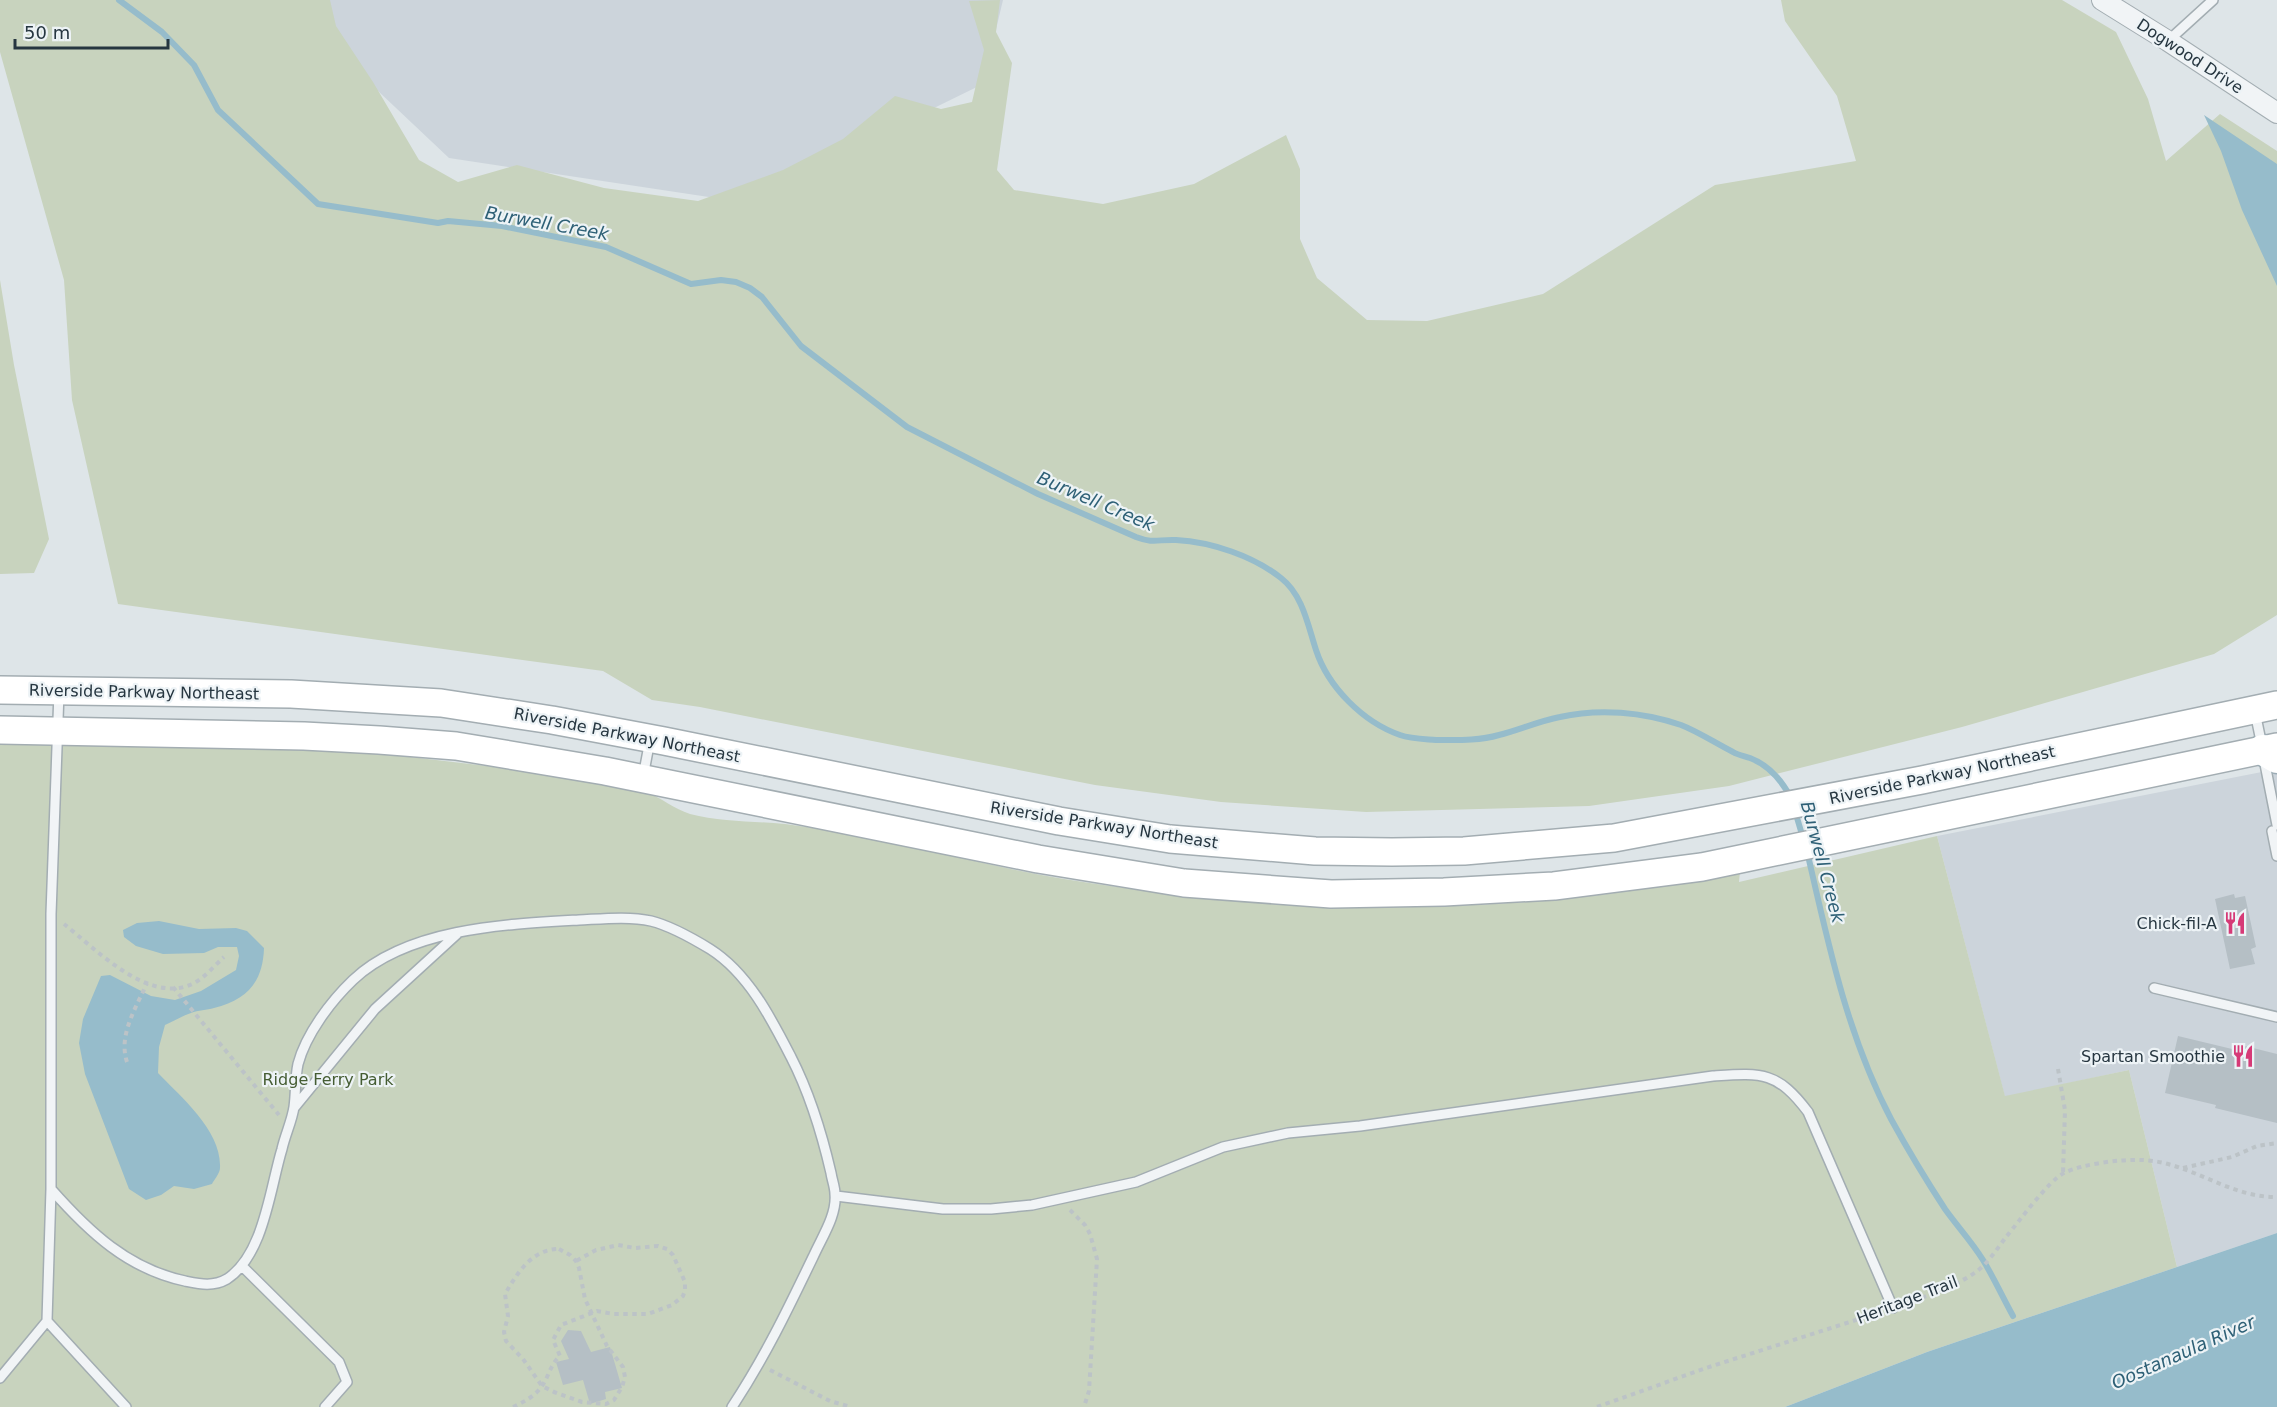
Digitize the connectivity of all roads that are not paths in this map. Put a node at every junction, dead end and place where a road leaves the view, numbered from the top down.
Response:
1 (2102, 0) edge
2 (2213, 0) edge
3 (2168, 40) junction
4 (2277, 113) edge
5 (59, 689) junction
6 (0, 690) edge
7 (2266, 707) edge
8 (0, 730) edge
9 (58, 732) junction
10 (651, 739) junction
11 (2272, 752) edge
12 (642, 779) junction
13 (2274, 828) edge
14 (2277, 856) edge
15 (457, 934) junction
16 (2154, 988) dead end
17 (2277, 1017) edge
18 (294, 1108) junction
19 (51, 1189) junction
20 (836, 1196) junction
21 (242, 1266) junction
22 (1893, 1308) road end
23 (47, 1321) junction
24 (0, 1378) edge
25 (126, 1407) edge
26 (325, 1407) edge
27 (732, 1407) edge

1 - 3 street, Dogwood Drive
2 - 3 lane
3 - 4 street, Dogwood Drive
5 - 6 main road, Riverside Parkway Northeast
5 - 9 lane
5 - 10 main road, Riverside Parkway Northeast
7 - 10 main road, Riverside Parkway Northeast
7 - 11 lane
8 - 9 main road
9 - 12 main road
9 - 19 lane
10 - 12 lane
11 - 12 main road
11 - 13 lane
13 - 14 lane
15 - 18 lane
15 - 18 lane
15 - 20 lane
16 - 17 lane
18 - 21 lane
19 - 21 lane
19 - 23 lane
20 - 22 lane
20 - 27 lane
21 - 26 lane
23 - 24 lane
23 - 25 lane

